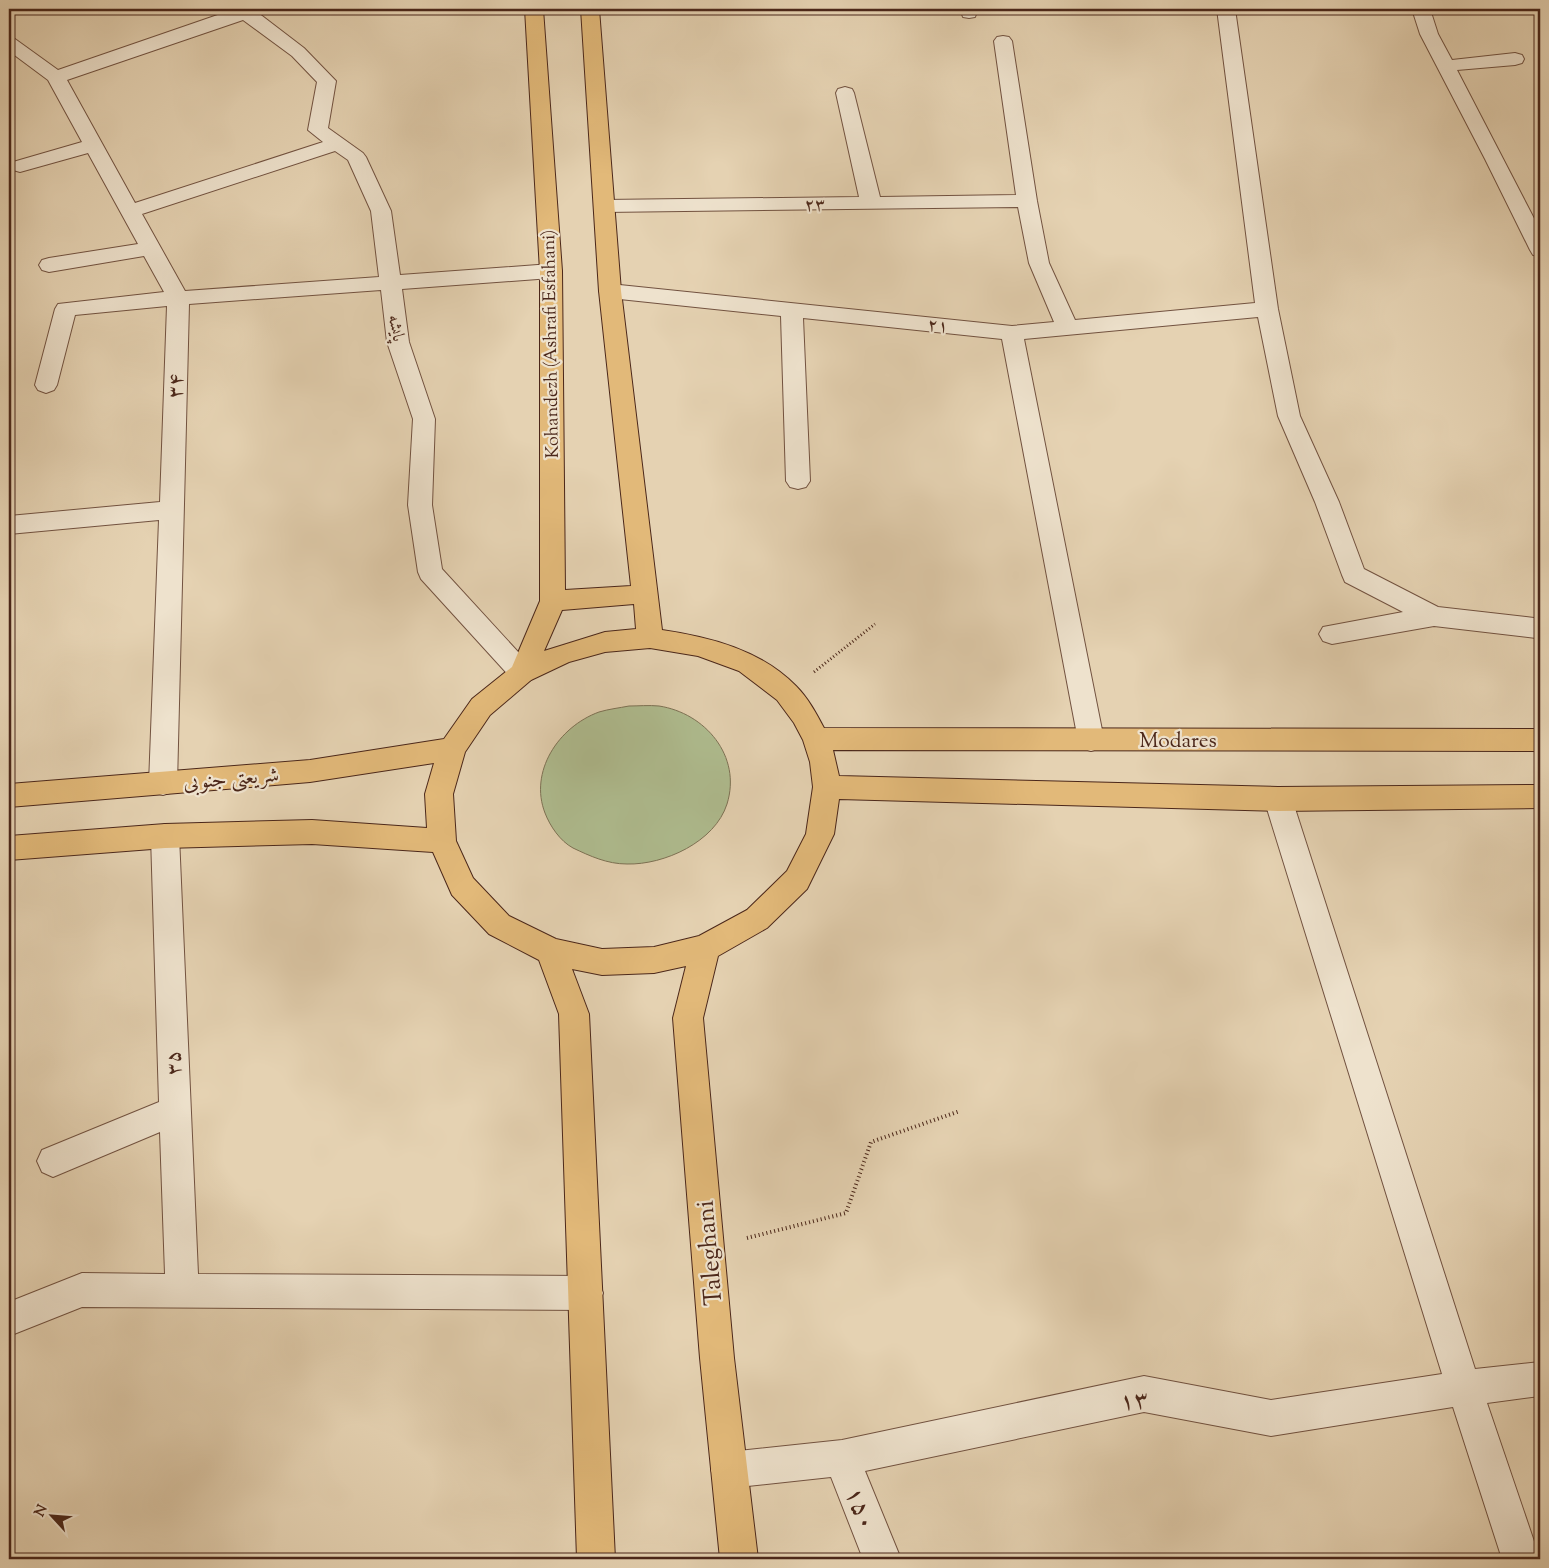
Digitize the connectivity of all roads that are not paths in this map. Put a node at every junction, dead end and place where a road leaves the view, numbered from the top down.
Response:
1 (534, 9) edge
2 (590, 9) edge
3 (1226, 9) edge
4 (1421, 9) edge
5 (244, 11) edge
6 (1003, 41) dead end
7 (9, 44) edge
8 (1515, 59) dead end
9 (1446, 66) junction
10 (56, 77) junction
11 (845, 93) dead end
12 (337, 144) junction
13 (93, 145) junction
14 (20, 166) dead end
15 (1027, 201) junction
16 (871, 203) junction
17 (604, 206) junction
18 (130, 211) junction
19 (151, 248) junction
20 (1540, 250) edge
21 (49, 265) dead end
22 (551, 271) junction
23 (389, 283) junction
24 (610, 291) junction
25 (178, 298) junction
26 (1267, 309) junction
27 (792, 310) junction
28 (1068, 328) junction
29 (1012, 333) junction
30 (46, 385) dead end
31 (798, 481) dead end
32 (172, 510) junction
33 (9, 525) edge
34 (646, 594) junction
35 (553, 601) junction
36 (1434, 616) junction
37 (1540, 626) edge
38 (1332, 634) dead end
39 (650, 638) junction
40 (522, 673) junction
41 (816, 739) junction
42 (1091, 740) junction
43 (1540, 740) edge
44 (452, 749) junction
45 (163, 784) junction
46 (827, 787) junction
47 (9, 795) edge
48 (1540, 797) edge
49 (1278, 799) junction
50 (165, 836) junction
51 (442, 841) junction
52 (9, 848) edge
53 (705, 948) junction
54 (551, 951) junction
55 (175, 1111) junction
56 (53, 1161) dead end
57 (182, 1291) junction
58 (586, 1293) junction
59 (9, 1319) edge
60 (1540, 1379) edge
61 (1464, 1388) junction
62 (842, 1458) junction
63 (729, 1470) junction
64 (596, 1559) edge
65 (739, 1559) edge
66 (882, 1559) edge
67 (1522, 1559) edge

1 - 22 main road, Kohandezh (Ashrafi Esfahani)
2 - 17 main road
3 - 26 street
4 - 9 street
5 - 10 street
5 - 12 street, پایشه
6 - 15 street
7 - 10 street, ۳۴
8 - 9 street
9 - 20 street
10 - 13 street, ۳۴
11 - 16 street
12 - 18 street
12 - 23 street, پایشه
13 - 14 street
13 - 18 street, ۳۴
15 - 16 street, ۲۳
15 - 28 street
16 - 17 street, ۲۳
17 - 24 main road
18 - 19 street, ۳۴
19 - 21 street
19 - 25 street, ۳۴
22 - 23 street
22 - 35 main road, Kohandezh (Ashrafi Esfahani)
23 - 25 street
23 - 40 street, پایشه
24 - 27 street, ۲۱
24 - 34 main road
25 - 30 street
25 - 32 street, ۳۴
26 - 28 street, ۲۱
26 - 36 street
27 - 29 street, ۲۱
27 - 31 street
28 - 29 street, ۲۱
29 - 42 street
32 - 33 street
32 - 45 street, ۳۴
34 - 35 main road
34 - 39 main road
35 - 40 main road, Kohandezh (Ashrafi Esfahani)
36 - 37 street
36 - 38 street
39 - 40 main road
39 - 41 main road
40 - 44 main road
41 - 42 main road, Modares
41 - 46 main road
42 - 43 main road, Modares
44 - 45 main road, شریعتی جنوبی
44 - 51 main road
45 - 47 main road, شریعتی جنوبی
46 - 49 main road
46 - 53 main road
48 - 49 main road
49 - 61 street
50 - 51 main road
50 - 52 main road
50 - 55 street, ۳۵
51 - 54 main road
53 - 54 main road
53 - 63 main road, Taleghani
54 - 58 main road
55 - 56 street
55 - 57 street, ۳۵
57 - 58 street
57 - 59 street
58 - 64 main road
60 - 61 street, ۱۳
61 - 62 street, ۱۳
61 - 67 street
62 - 63 street, ۱۳
62 - 66 street, ۱۵۰
63 - 65 main road, Taleghani

